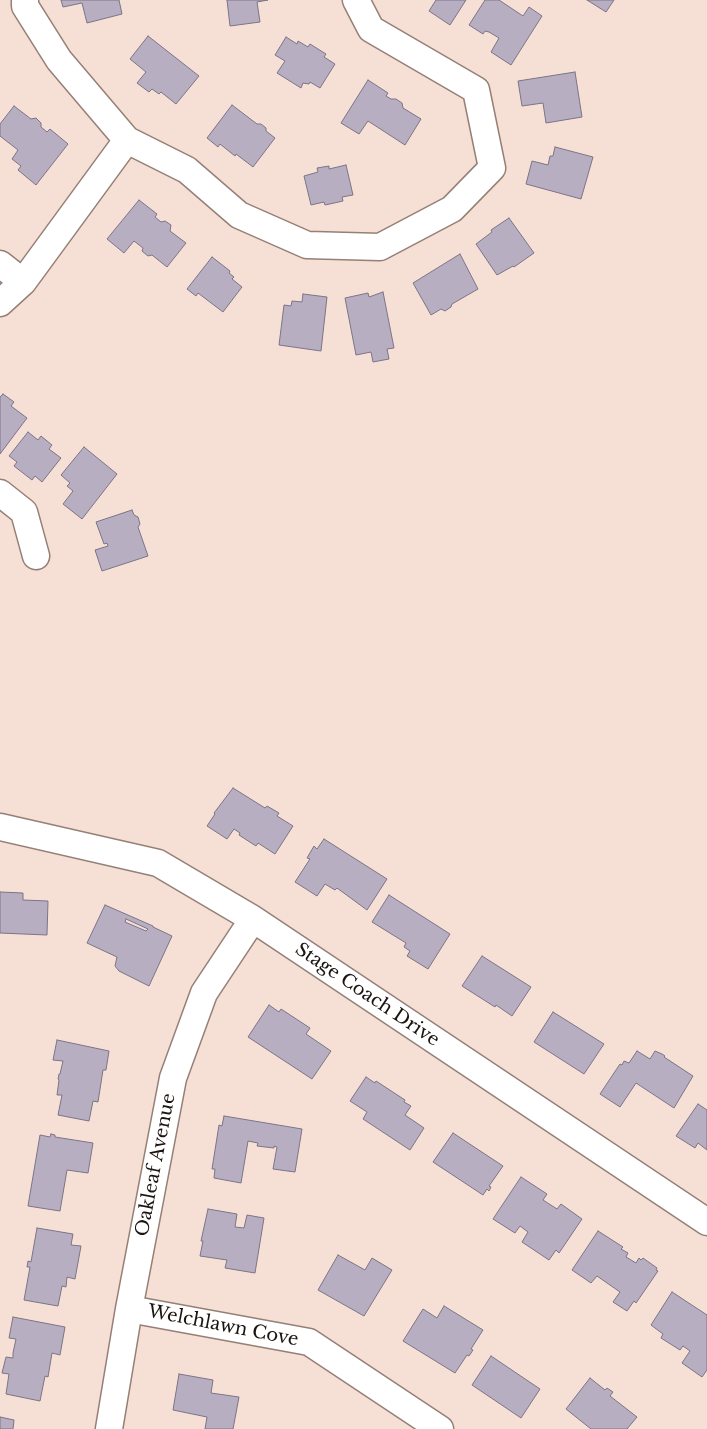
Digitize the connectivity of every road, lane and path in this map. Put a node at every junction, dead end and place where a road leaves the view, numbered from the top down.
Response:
1 (25, 0) edge
2 (356, 0) edge
3 (127, 140) junction
4 (0, 264) edge
5 (23, 282) junction
6 (0, 304) edge
7 (0, 493) edge
8 (36, 556) dead end
9 (0, 827) edge
10 (254, 919) junction
11 (707, 1222) edge
12 (129, 1309) junction
13 (109, 1429) edge
14 (440, 1429) edge

1 - 3 street
2 - 3 street
3 - 5 street
4 - 5 street
5 - 6 street
7 - 8 street
9 - 10 street, Stage Coach Drive
10 - 11 street, Stage Coach Drive
10 - 12 street, Oakleaf Avenue
12 - 13 street, Oakleaf Avenue
12 - 14 street, Welchlawn Cove

